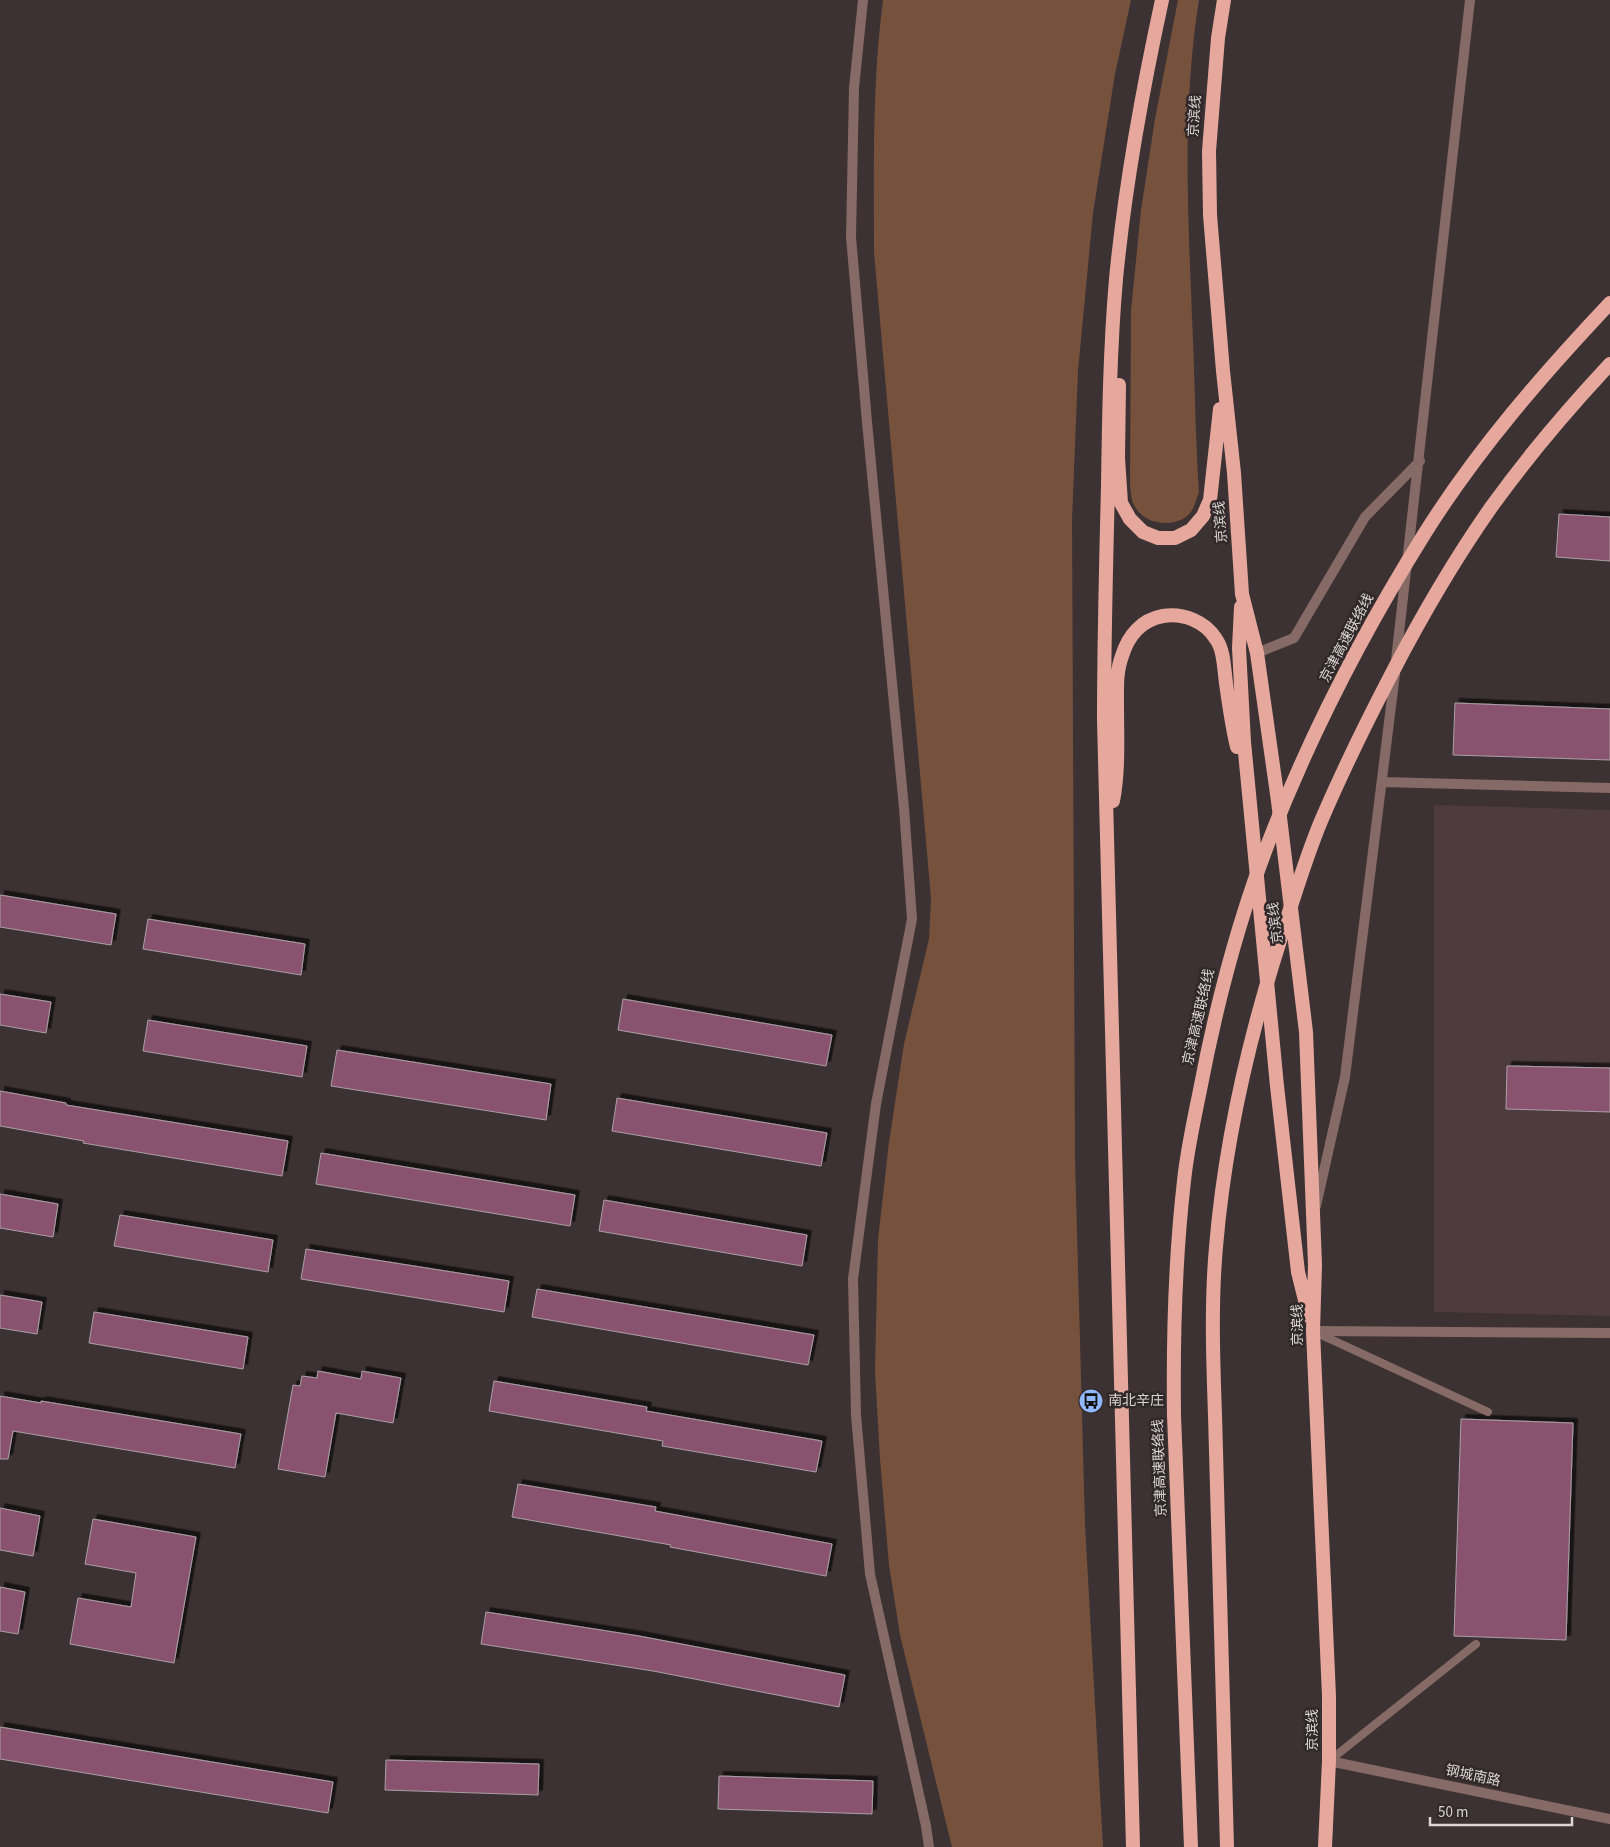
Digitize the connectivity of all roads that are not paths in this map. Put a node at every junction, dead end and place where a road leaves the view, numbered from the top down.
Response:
1 (863, 0) edge
2 (1162, 0) edge
3 (1224, 0) edge
4 (1470, 0) edge
5 (1610, 302) edge
6 (1113, 340) junction
7 (1610, 364) edge
8 (1222, 371) junction
9 (1420, 461) junction
10 (1242, 594) junction
11 (1257, 652) junction
12 (1382, 782) junction
13 (1610, 788) edge
14 (1250, 804) junction
15 (1106, 820) junction
16 (1314, 1216) junction
17 (1313, 1331) junction
18 (1610, 1333) edge
19 (1488, 1412) dead end
20 (1476, 1644) dead end
21 (1329, 1761) junction
22 (1610, 1819) edge
23 (929, 1847) edge
24 (1133, 1847) edge
25 (1191, 1847) edge
26 (1227, 1847) edge
27 (1325, 1847) edge

1 - 23 street
2 - 6 highway
3 - 8 highway, 京滨线
4 - 9 street
5 - 25 highway, 京津高速联络线, bridge
6 - 8 highway
6 - 15 highway
7 - 26 highway, bridge
8 - 10 highway, 京滨线
9 - 11 street
9 - 12 street
10 - 11 highway, 京滨线
10 - 14 highway
11 - 16 highway, 京滨线
12 - 13 street
12 - 16 street
14 - 15 highway
14 - 17 highway
15 - 24 highway
16 - 17 highway, 京滨线
17 - 18 street
17 - 19 lane
17 - 21 highway, 京滨线
20 - 21 lane
21 - 22 street, 钢城南路
21 - 27 highway, 京滨线

